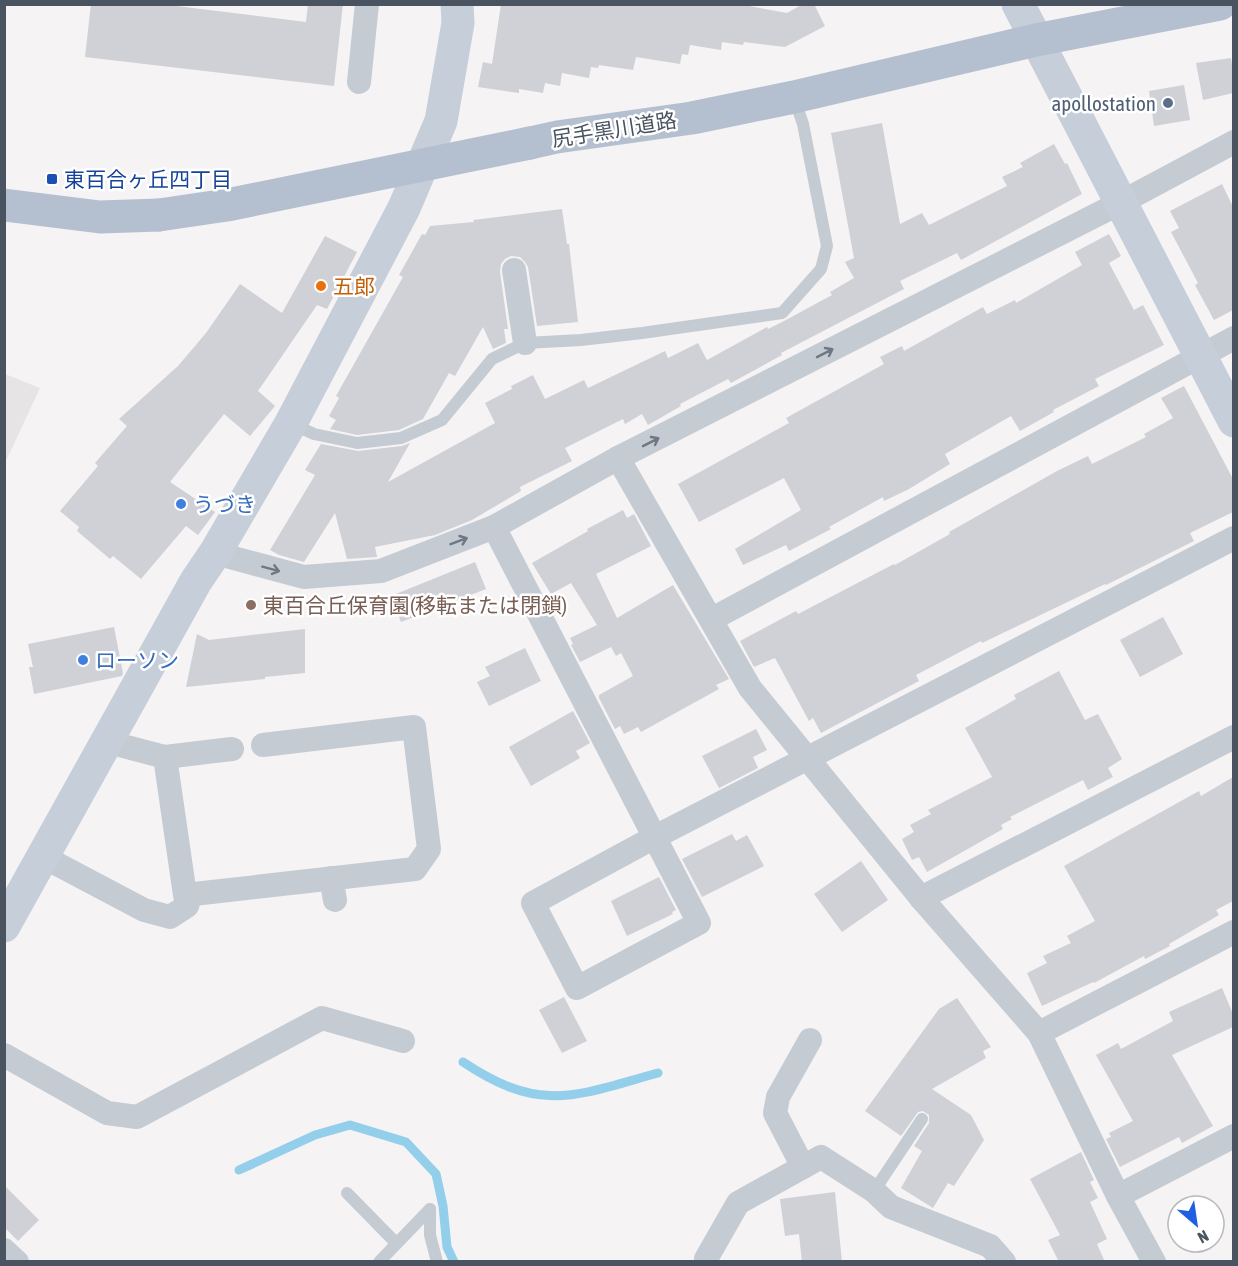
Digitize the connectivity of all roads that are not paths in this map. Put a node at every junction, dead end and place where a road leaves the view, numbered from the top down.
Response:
1 (367, 4) edge
2 (457, 4) edge
3 (1018, 4) edge
4 (1220, 4) edge
5 (1036, 40) junction
6 (359, 82) dead end
7 (794, 97) junction
8 (1233, 142) edge
9 (1120, 203) junction
10 (4, 205) edge
11 (514, 270) dead end
12 (1233, 338) edge
13 (525, 343) junction
14 (1200, 356) junction
15 (1233, 421) edge
16 (291, 423) junction
17 (618, 458) junction
18 (494, 527) junction
19 (1233, 538) edge
20 (215, 553) junction
21 (712, 619) junction
22 (1233, 737) edge
23 (108, 742) junction
24 (263, 745) dead end
25 (232, 749) dead end
26 (165, 756) junction
27 (807, 759) junction
28 (653, 838) junction
29 (42, 858) junction
30 (191, 894) junction
31 (921, 898) junction
32 (4, 926) edge
33 (1233, 932) edge
34 (1039, 1033) junction
35 (810, 1040) dead end
36 (403, 1041) dead end
37 (4, 1055) edge
38 (922, 1119) dead end
39 (1233, 1136) edge
40 (803, 1167) junction
41 (874, 1191) junction
42 (347, 1193) dead end
43 (1118, 1196) junction
44 (396, 1243) junction
45 (4, 1250) edge
46 (705, 1260) edge
47 (17, 1262) edge
48 (379, 1262) edge
49 (437, 1262) edge
50 (1004, 1262) edge
51 (1154, 1262) edge

1 - 6 street
2 - 16 street
3 - 5 street
4 - 5 main road, 尻手黒川道路
5 - 7 main road, 尻手黒川道路
5 - 9 street
7 - 10 main road, 尻手黒川道路, bridge
7 - 13 lane
8 - 9 street
9 - 14 street
17 -> 9 street
11 - 13 street
12 - 14 street
13 - 16 lane
14 - 15 street
14 - 21 street
16 - 20 street
17 - 18 street
17 - 21 street
20 -> 18 street
18 - 28 street
19 - 27 street
20 - 23 street
21 - 27 street
22 - 31 street
23 - 26 street
23 - 29 street
24 - 30 street
25 - 26 street
26 - 30 street
27 - 28 street
27 - 31 street
28 - 28 street
29 - 30 street
29 - 32 street
31 - 34 street
33 - 34 street
34 - 43 street
35 - 40 street
36 - 37 street
38 - 41 lane
39 - 43 street
40 - 41 street
40 - 46 street
41 - 50 street
42 - 44 lane
43 - 51 street
44 - 48 lane
44 - 49 lane
45 - 47 street

